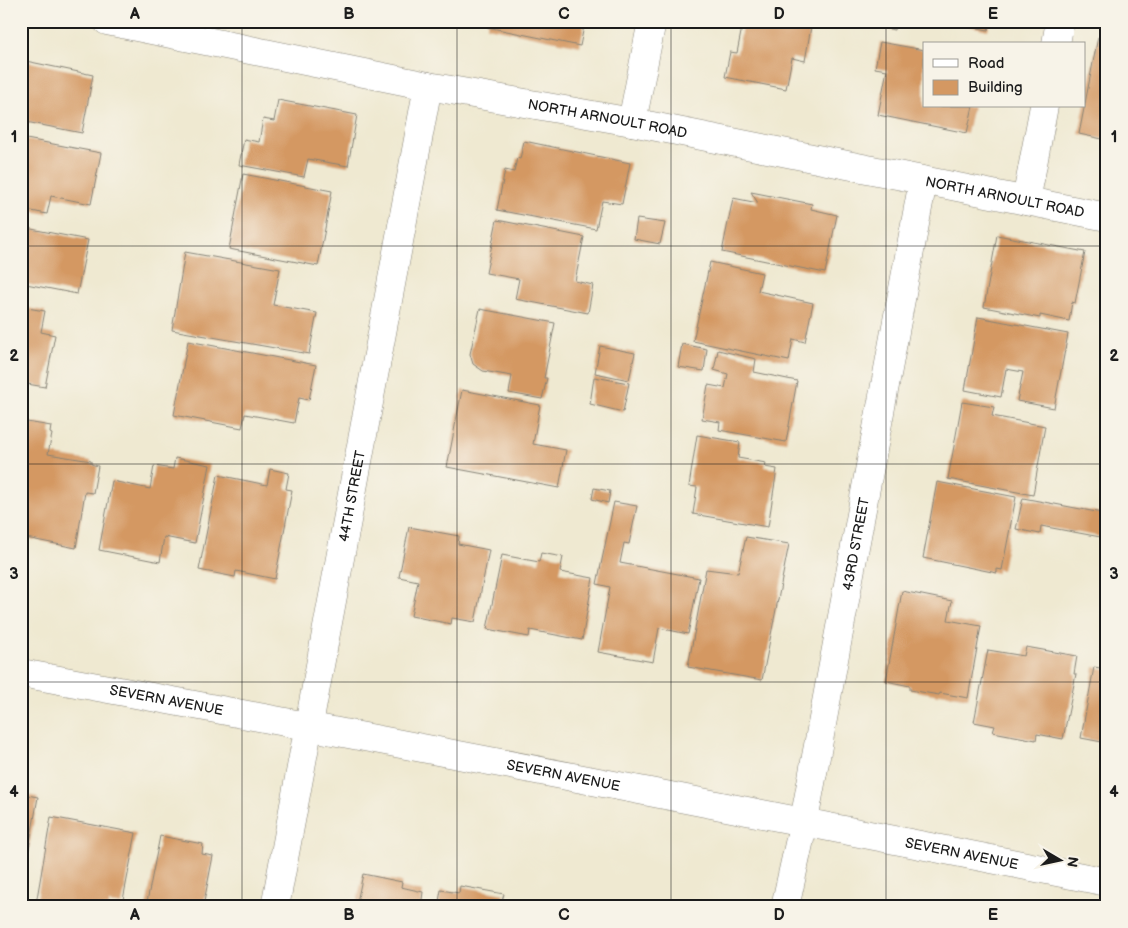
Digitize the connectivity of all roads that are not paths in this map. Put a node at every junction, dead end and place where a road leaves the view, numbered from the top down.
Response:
1 (107, 21) edge
2 (652, 21) edge
3 (1060, 21) edge
4 (1056, 42) edge
5 (428, 86) junction
6 (1044, 108) edge
7 (632, 122) junction
8 (923, 181) junction
9 (1026, 202) junction
10 (1107, 217) edge
11 (21, 673) edge
12 (309, 726) junction
13 (804, 821) junction
14 (1107, 882) edge
15 (275, 907) edge
16 (785, 907) edge

1 - 5 street, NORTH ARNOULT ROAD
2 - 7 street
3 - 4 street
5 - 7 street, NORTH ARNOULT ROAD
5 - 12 street, 44TH STREET
6 - 9 street
7 - 8 street, NORTH ARNOULT ROAD
8 - 9 street, NORTH ARNOULT ROAD
8 - 13 street, 43RD STREET
9 - 10 street, NORTH ARNOULT ROAD
11 - 12 street, SEVERN AVENUE
12 - 13 street, SEVERN AVENUE
12 - 15 street, 44TH STREET
13 - 14 street, SEVERN AVENUE
13 - 16 street, 43RD STREET

